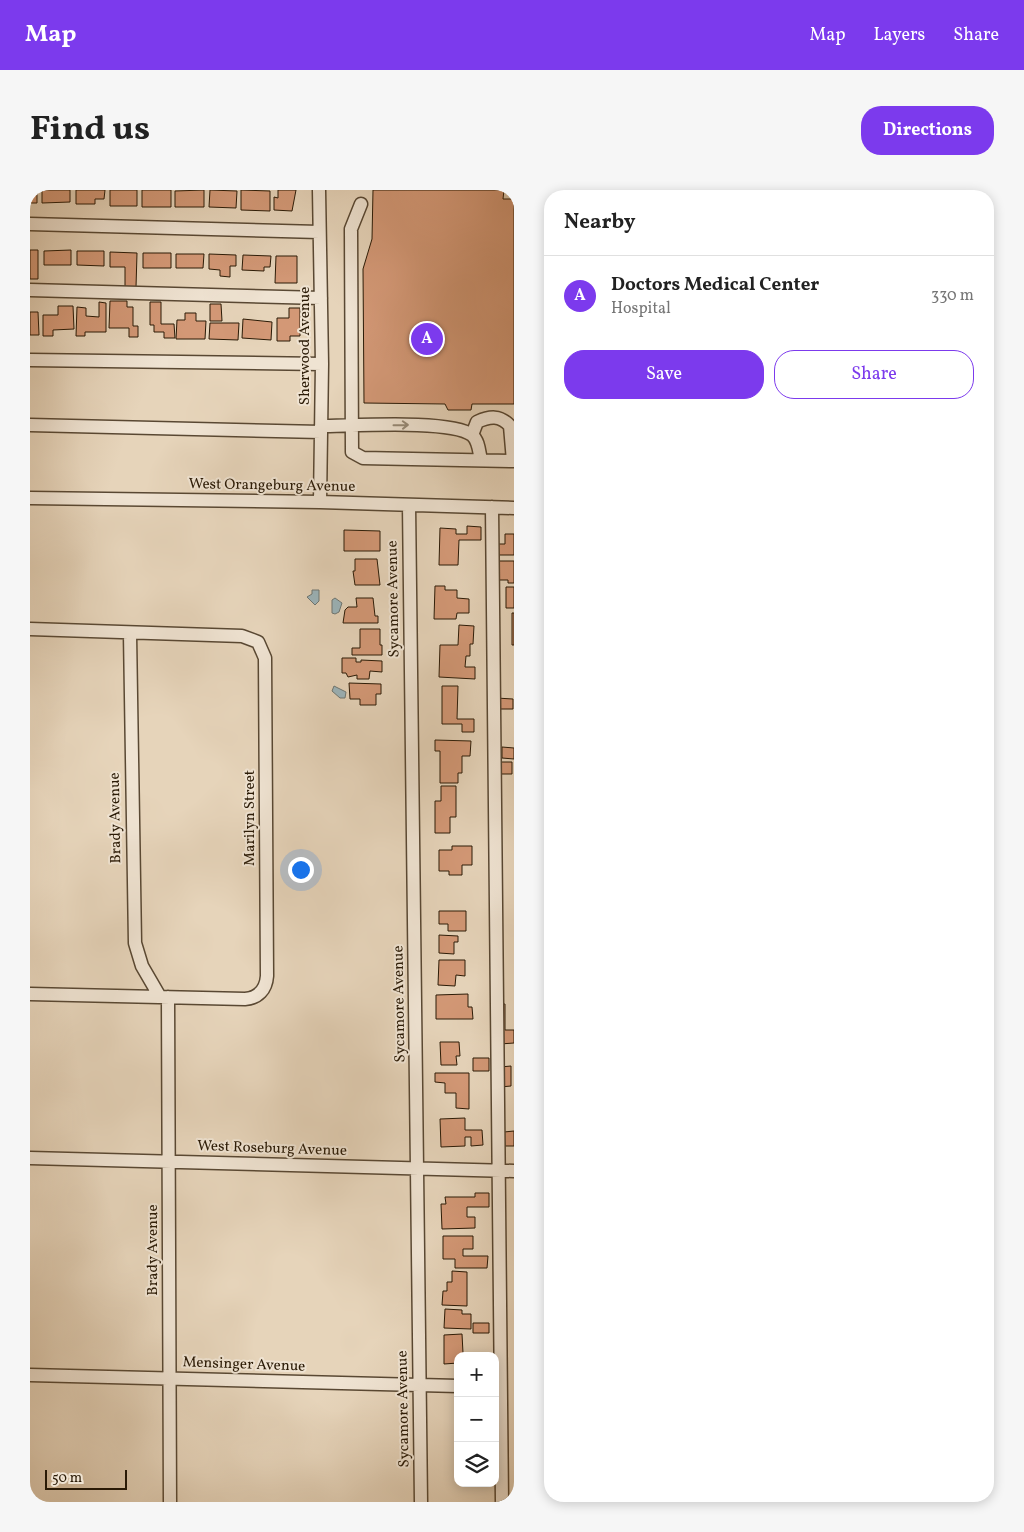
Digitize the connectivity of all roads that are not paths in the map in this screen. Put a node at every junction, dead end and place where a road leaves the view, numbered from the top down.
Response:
1 (319, 190) edge
2 (361, 204) dead end
3 (30, 224) edge
4 (319, 232) junction
5 (30, 290) edge
6 (320, 298) junction
7 (30, 360) edge
8 (322, 364) junction
9 (30, 425) edge
10 (352, 426) junction
11 (321, 429) junction
12 (472, 435) junction
13 (481, 460) junction
14 (513, 461) edge
15 (30, 498) edge
16 (320, 502) junction
17 (409, 505) junction
18 (492, 507) junction
19 (514, 508) edge
20 (30, 629) edge
21 (130, 634) junction
22 (30, 994) edge
23 (164, 997) junction
24 (30, 1158) edge
25 (169, 1162) junction
26 (419, 1169) junction
27 (498, 1171) junction
28 (514, 1171) edge
29 (498, 1352) edge
30 (30, 1375) edge
31 (169, 1379) junction
32 (420, 1386) junction
33 (454, 1386) edge
34 (499, 1387) edge
35 (514, 1388) edge
36 (498, 1397) edge
37 (170, 1502) edge
38 (421, 1502) edge
39 (502, 1502) edge

1 - 4 street, Sherwood Avenue
2 - 10 street
3 - 4 street
4 - 6 street, Sherwood Avenue
5 - 6 street
6 - 8 street, Sherwood Avenue
7 - 8 street
8 - 11 street, Sherwood Avenue
9 - 11 street
10 - 11 street
10 -> 12 street
10 - 13 street
11 - 16 street, Sherwood Avenue
12 - 13 street
12 - 14 street
13 - 14 street
15 - 16 street, West Orangeburg Avenue
16 - 17 street, West Orangeburg Avenue
17 - 18 street, West Orangeburg Avenue
17 - 26 street, Sycamore Avenue
18 - 19 street, West Orangeburg Avenue
18 - 27 street
20 - 21 street
21 - 23 street, Brady Avenue
21 - 23 street, Marilyn Street
22 - 23 street
23 - 25 street, Brady Avenue
24 - 25 street, West Roseburg Avenue
25 - 26 street, West Roseburg Avenue
25 - 31 street, Brady Avenue
26 - 27 street, West Roseburg Avenue
26 - 32 street, Sycamore Avenue
27 - 28 street, West Roseburg Avenue
27 - 29 street
30 - 31 street, Mensinger Avenue
31 - 32 street, Mensinger Avenue
31 - 37 street, Brady Avenue
32 - 33 street, Mensinger Avenue
32 - 38 street, Sycamore Avenue
34 - 35 street
36 - 39 street

